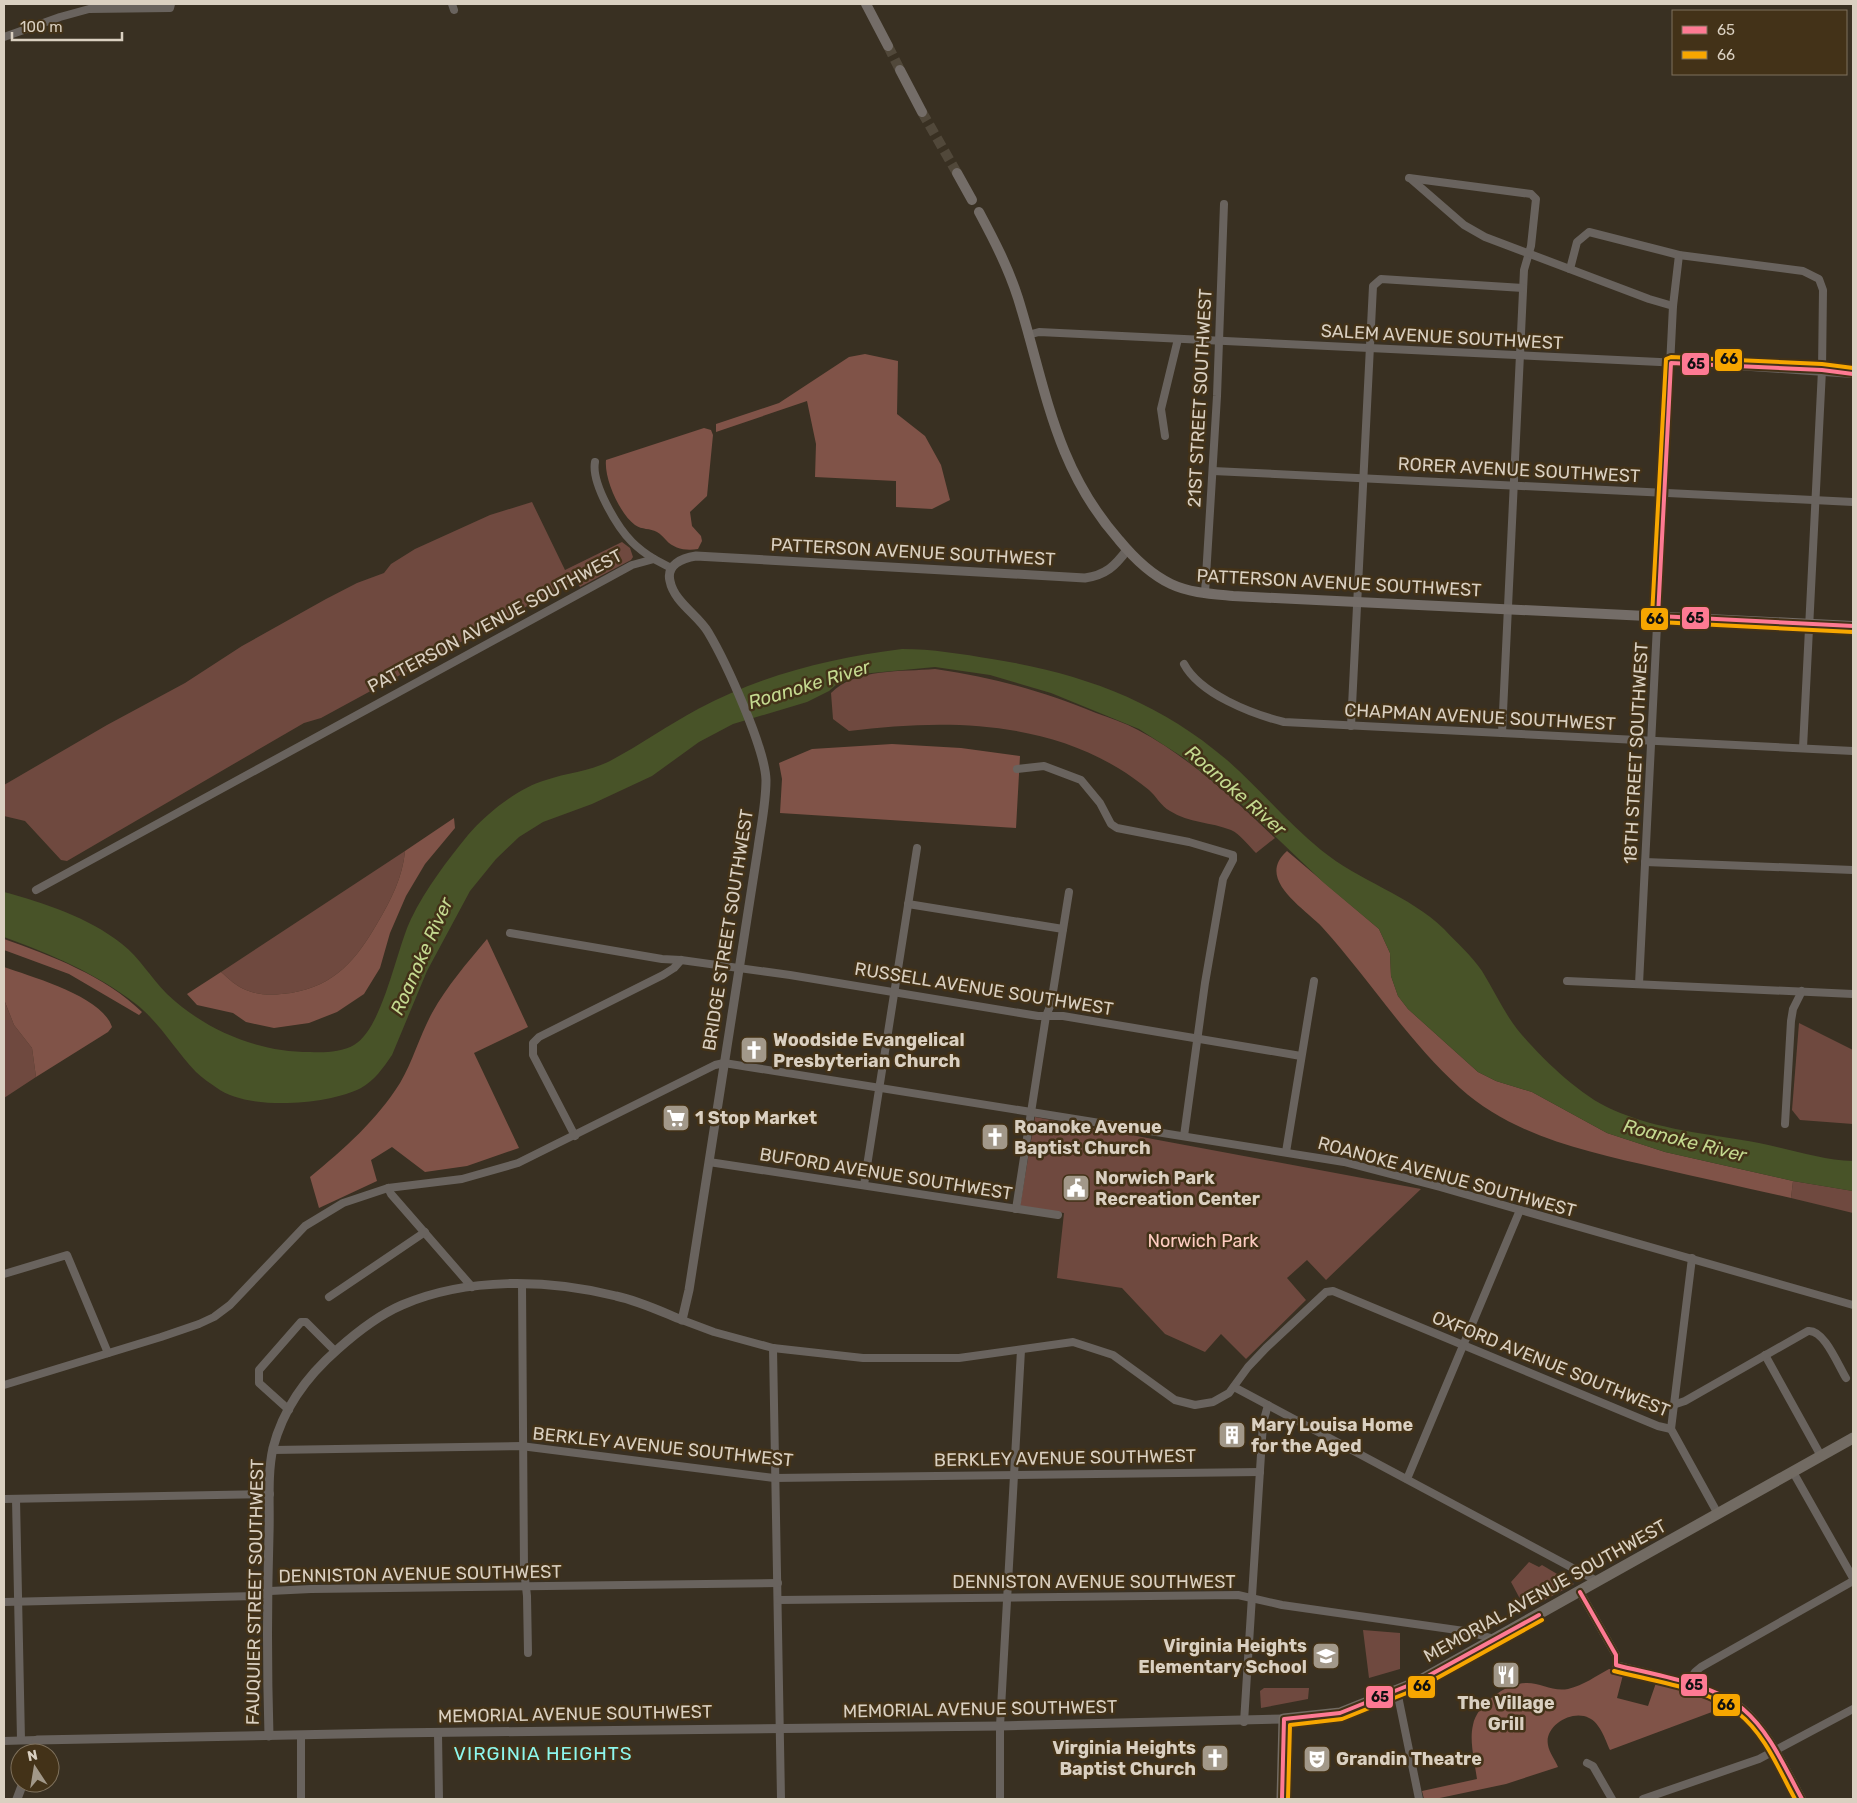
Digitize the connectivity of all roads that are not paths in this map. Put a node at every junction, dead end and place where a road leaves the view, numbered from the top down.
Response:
1 (866, 4) edge
2 (171, 6) edge
3 (4, 37) edge
4 (888, 46) tunnel mouth
5 (900, 70) tunnel mouth
6 (922, 112) tunnel mouth
7 (957, 173) tunnel mouth
8 (972, 200) dead end
9 (1224, 204) dead end
10 (979, 212) dead end
11 (1528, 253) junction
12 (1679, 255) junction
13 (1570, 269) junction
14 (1523, 288) junction
15 (1674, 306) junction
16 (1028, 335) junction
17 (1178, 339) junction
18 (1218, 341) junction
19 (1370, 348) junction
20 (1520, 355) junction
21 (1671, 363) junction
22 (1822, 370) junction
23 (1853, 374) edge
24 (1165, 436) dead end
25 (595, 462) dead end
26 (1213, 471) junction
27 (1363, 478) junction
28 (1514, 485) junction
29 (1664, 493) junction
30 (1815, 500) junction
31 (1853, 502) edge
32 (1127, 550) junction
33 (654, 559) junction
34 (671, 568) junction
35 (1206, 594) junction
36 (1356, 602) junction
37 (1507, 609) junction
38 (1658, 616) junction
39 (1809, 624) junction
40 (1853, 626) edge
41 (1184, 664) dead end
42 (1351, 726) junction
43 (1502, 733) junction
44 (1651, 740) junction
45 (1803, 748) junction
46 (1853, 751) edge
47 (1017, 769) dead end
48 (917, 848) dead end
49 (1645, 862) junction
50 (1853, 870) edge
51 (36, 890) dead end
52 (1069, 892) dead end
53 (908, 904) junction
54 (1063, 929) junction
55 (510, 933) dead end
56 (681, 960) junction
57 (739, 968) junction
58 (1567, 981) dead end
59 (1314, 982) dead end
60 (1639, 984) junction
61 (895, 991) junction
62 (1802, 991) junction
63 (1853, 994) edge
64 (1046, 1016) junction
65 (1197, 1039) junction
66 (1301, 1056) junction
67 (724, 1064) junction
68 (879, 1088) junction
69 (1031, 1112) junction
70 (1785, 1124) dead end
71 (575, 1136) junction
72 (1184, 1136) junction
73 (1286, 1152) junction
74 (709, 1162) junction
75 (864, 1186) junction
76 (388, 1188) junction
77 (1016, 1209) junction
78 (1520, 1210) junction
79 (1058, 1216) dead end
80 (426, 1232) junction
81 (1692, 1258) junction
82 (4, 1274) edge
83 (522, 1284) junction
84 (472, 1287) junction
85 (329, 1297) dead end
86 (1853, 1305) edge
87 (682, 1320) junction
88 (1462, 1345) junction
89 (773, 1348) junction
90 (1021, 1350) junction
91 (335, 1351) junction
92 (108, 1354) junction
93 (1765, 1355) junction
94 (1846, 1378) dead end
95 (4, 1384) edge
96 (1234, 1387) junction
97 (1672, 1405) junction
98 (1268, 1406) junction
99 (289, 1410) junction
100 (1671, 1429) junction
101 (1853, 1438) edge
102 (524, 1447) junction
103 (273, 1450) junction
104 (1821, 1456) junction
105 (1260, 1472) junction
106 (1793, 1472) junction
107 (1014, 1474) junction
108 (777, 1478) junction
109 (1406, 1479) junction
110 (270, 1494) junction
111 (16, 1499) junction
112 (4, 1500) edge
113 (1718, 1514) junction
114 (1853, 1580) edge
115 (1597, 1581) junction
116 (778, 1584) junction
117 (526, 1587) junction
118 (268, 1592) junction
119 (1580, 1592) junction
120 (1008, 1598) junction
121 (1252, 1599) junction
122 (778, 1600) junction
123 (18, 1601) junction
124 (4, 1602) edge
125 (1496, 1639) junction
126 (528, 1653) dead end
127 (1687, 1685) junction
128 (1397, 1690) junction
129 (1853, 1709) edge
130 (1284, 1719) junction
131 (1244, 1722) junction
132 (1000, 1726) junction
133 (779, 1729) junction
134 (438, 1733) junction
135 (301, 1735) junction
136 (269, 1736) junction
137 (21, 1740) junction
138 (36, 1740) junction
139 (4, 1741) edge
140 (35, 1743) edge
141 (1775, 1752) junction
142 (1587, 1763) dead end
143 (301, 1799) edge
144 (439, 1799) edge
145 (781, 1799) edge
146 (1000, 1799) edge
147 (1282, 1799) edge
148 (1419, 1799) edge
149 (1612, 1799) edge
150 (1643, 1799) edge
151 (1802, 1799) edge

1 - 4 main road
2 - 3 street
5 - 6 main road
7 - 8 main road
9 - 18 street, 21ST STREET SOUTHWEST
10 - 16 main road
11 - 11 street
11 - 13 street
11 - 14 street
12 - 13 street
12 - 15 street, 18TH STREET SOUTHWEST
12 - 22 street
13 - 15 street
14 - 19 street
14 - 20 street
15 - 21 street, 18TH STREET SOUTHWEST
16 - 17 street, SALEM AVENUE SOUTHWEST
16 - 32 main road
17 - 18 street, SALEM AVENUE SOUTHWEST
17 - 24 street
18 - 19 street, SALEM AVENUE SOUTHWEST
18 - 26 street, 21ST STREET SOUTHWEST
19 - 20 street, SALEM AVENUE SOUTHWEST
19 - 27 street
20 - 21 street, SALEM AVENUE SOUTHWEST
20 - 28 street
21 - 22 street, SALEM AVENUE SOUTHWEST
21 - 29 street, 18TH STREET SOUTHWEST
22 - 23 street, SALEM AVENUE SOUTHWEST
22 - 30 street
25 - 33 street
26 - 27 street, RORER AVENUE SOUTHWEST
26 - 35 street, 21ST STREET SOUTHWEST
27 - 28 street, RORER AVENUE SOUTHWEST
27 - 36 street
28 - 29 street, RORER AVENUE SOUTHWEST
28 - 37 street
29 - 30 street, RORER AVENUE SOUTHWEST
29 - 38 street, 18TH STREET SOUTHWEST
30 - 31 street, RORER AVENUE SOUTHWEST
30 - 39 street
32 - 34 street, PATTERSON AVENUE SOUTHWEST
32 - 35 main road, PATTERSON AVENUE SOUTHWEST
33 - 34 street
33 - 51 street, PATTERSON AVENUE SOUTHWEST
34 - 57 street, BRIDGE STREET SOUTHWEST
35 - 36 main road, PATTERSON AVENUE SOUTHWEST
36 - 37 main road, PATTERSON AVENUE SOUTHWEST
36 - 42 street
37 - 38 main road, PATTERSON AVENUE SOUTHWEST
37 - 43 street
38 - 39 main road, PATTERSON AVENUE SOUTHWEST
38 - 44 street, 18TH STREET SOUTHWEST
39 - 40 main road, PATTERSON AVENUE SOUTHWEST
39 - 45 street
41 - 42 street, CHAPMAN AVENUE SOUTHWEST
42 - 43 street, CHAPMAN AVENUE SOUTHWEST
43 - 44 street, CHAPMAN AVENUE SOUTHWEST
44 - 45 street, CHAPMAN AVENUE SOUTHWEST
44 - 49 street, 18TH STREET SOUTHWEST
45 - 46 street, CHAPMAN AVENUE SOUTHWEST
47 - 65 street
48 - 53 street
49 - 50 street
49 - 60 street, 18TH STREET SOUTHWEST
52 - 54 street
53 - 54 street
53 - 61 street
54 - 64 street
55 - 56 street, RUSSELL AVENUE SOUTHWEST
56 - 57 street, RUSSELL AVENUE SOUTHWEST
56 - 71 street
57 - 61 street, RUSSELL AVENUE SOUTHWEST
57 - 67 street, BRIDGE STREET SOUTHWEST
58 - 60 street
59 - 66 street
60 - 62 street
61 - 64 street, RUSSELL AVENUE SOUTHWEST
61 - 68 street
62 - 63 street
62 - 70 street
64 - 65 street, RUSSELL AVENUE SOUTHWEST
64 - 69 street
65 - 66 street, RUSSELL AVENUE SOUTHWEST
65 - 72 street
66 - 73 street
67 - 68 street, ROANOKE AVENUE SOUTHWEST
67 - 71 street, ROANOKE AVENUE SOUTHWEST
67 - 74 street, BRIDGE STREET SOUTHWEST
68 - 69 street, ROANOKE AVENUE SOUTHWEST
68 - 75 street
69 - 72 street, ROANOKE AVENUE SOUTHWEST
69 - 77 street
71 - 76 street, ROANOKE AVENUE SOUTHWEST
72 - 73 street, ROANOKE AVENUE SOUTHWEST
73 - 78 street, ROANOKE AVENUE SOUTHWEST
74 - 75 street, BUFORD AVENUE SOUTHWEST
74 - 87 street, BRIDGE STREET SOUTHWEST
75 - 77 street, BUFORD AVENUE SOUTHWEST
76 - 80 street
76 - 92 street, ROANOKE AVENUE SOUTHWEST
77 - 79 street, BUFORD AVENUE SOUTHWEST
78 - 81 street, ROANOKE AVENUE SOUTHWEST
78 - 88 street
80 - 84 street
80 - 85 street
81 - 86 street, ROANOKE AVENUE SOUTHWEST
81 - 97 street
82 - 92 street
83 - 84 street, FAUQUIER STREET SOUTHWEST
83 - 87 street, FAUQUIER STREET SOUTHWEST
83 - 102 street
84 - 91 street, FAUQUIER STREET SOUTHWEST
87 - 89 street
88 - 96 street, OXFORD AVENUE SOUTHWEST
88 - 100 street, OXFORD AVENUE SOUTHWEST
88 - 109 street
89 - 90 street
89 - 108 street
90 - 96 street
90 - 107 street
91 - 99 street, FAUQUIER STREET SOUTHWEST
91 - 99 street
92 - 95 street, ROANOKE AVENUE SOUTHWEST
93 - 94 street
93 - 97 street
93 - 104 street
96 - 98 street
97 - 100 street
98 - 105 street
98 - 109 street
99 - 103 street, FAUQUIER STREET SOUTHWEST
100 - 113 street, OXFORD AVENUE SOUTHWEST
101 - 104 main road, MEMORIAL AVENUE SOUTHWEST
102 - 103 street, BERKLEY AVENUE SOUTHWEST
102 - 108 street, BERKLEY AVENUE SOUTHWEST
102 - 117 street
103 - 110 street, FAUQUIER STREET SOUTHWEST
104 - 106 main road, MEMORIAL AVENUE SOUTHWEST
105 - 107 street, BERKLEY AVENUE SOUTHWEST
105 - 121 street
106 - 113 main road, MEMORIAL AVENUE SOUTHWEST
106 - 114 street
107 - 108 street, BERKLEY AVENUE SOUTHWEST
107 - 120 street
108 - 116 street
109 - 115 street
110 - 111 street
110 - 118 street, FAUQUIER STREET SOUTHWEST
111 - 112 street
111 - 123 street
113 - 115 main road, MEMORIAL AVENUE SOUTHWEST
114 - 127 street
115 - 119 main road, MEMORIAL AVENUE SOUTHWEST
116 - 117 street, DENNISTON AVENUE SOUTHWEST
116 - 122 street
117 - 118 street, DENNISTON AVENUE SOUTHWEST
117 - 126 street
118 - 123 street, DENNISTON AVENUE SOUTHWEST
118 - 136 street, FAUQUIER STREET SOUTHWEST
119 - 125 main road, MEMORIAL AVENUE SOUTHWEST
119 - 127 street
120 - 121 street, DENNISTON AVENUE SOUTHWEST
120 - 122 street, DENNISTON AVENUE SOUTHWEST
120 - 132 street
121 - 125 street, DENNISTON AVENUE SOUTHWEST
121 - 131 street
122 - 133 street
123 - 124 street, DENNISTON AVENUE SOUTHWEST
123 - 137 street
125 - 128 main road, MEMORIAL AVENUE SOUTHWEST
127 - 141 street
128 - 130 main road, MEMORIAL AVENUE SOUTHWEST
128 - 148 street
129 - 141 street
130 - 131 street, MEMORIAL AVENUE SOUTHWEST
130 - 147 main road
131 - 132 street, MEMORIAL AVENUE SOUTHWEST
132 - 133 street, MEMORIAL AVENUE SOUTHWEST
132 - 146 street
133 - 134 street, MEMORIAL AVENUE SOUTHWEST
133 - 145 street
134 - 135 street, MEMORIAL AVENUE SOUTHWEST
134 - 144 street
135 - 136 street, MEMORIAL AVENUE SOUTHWEST
135 - 143 street
136 - 138 street, MEMORIAL AVENUE SOUTHWEST
137 - 138 street
137 - 139 street
138 - 140 street
141 - 150 street
141 - 151 street
142 - 149 street

